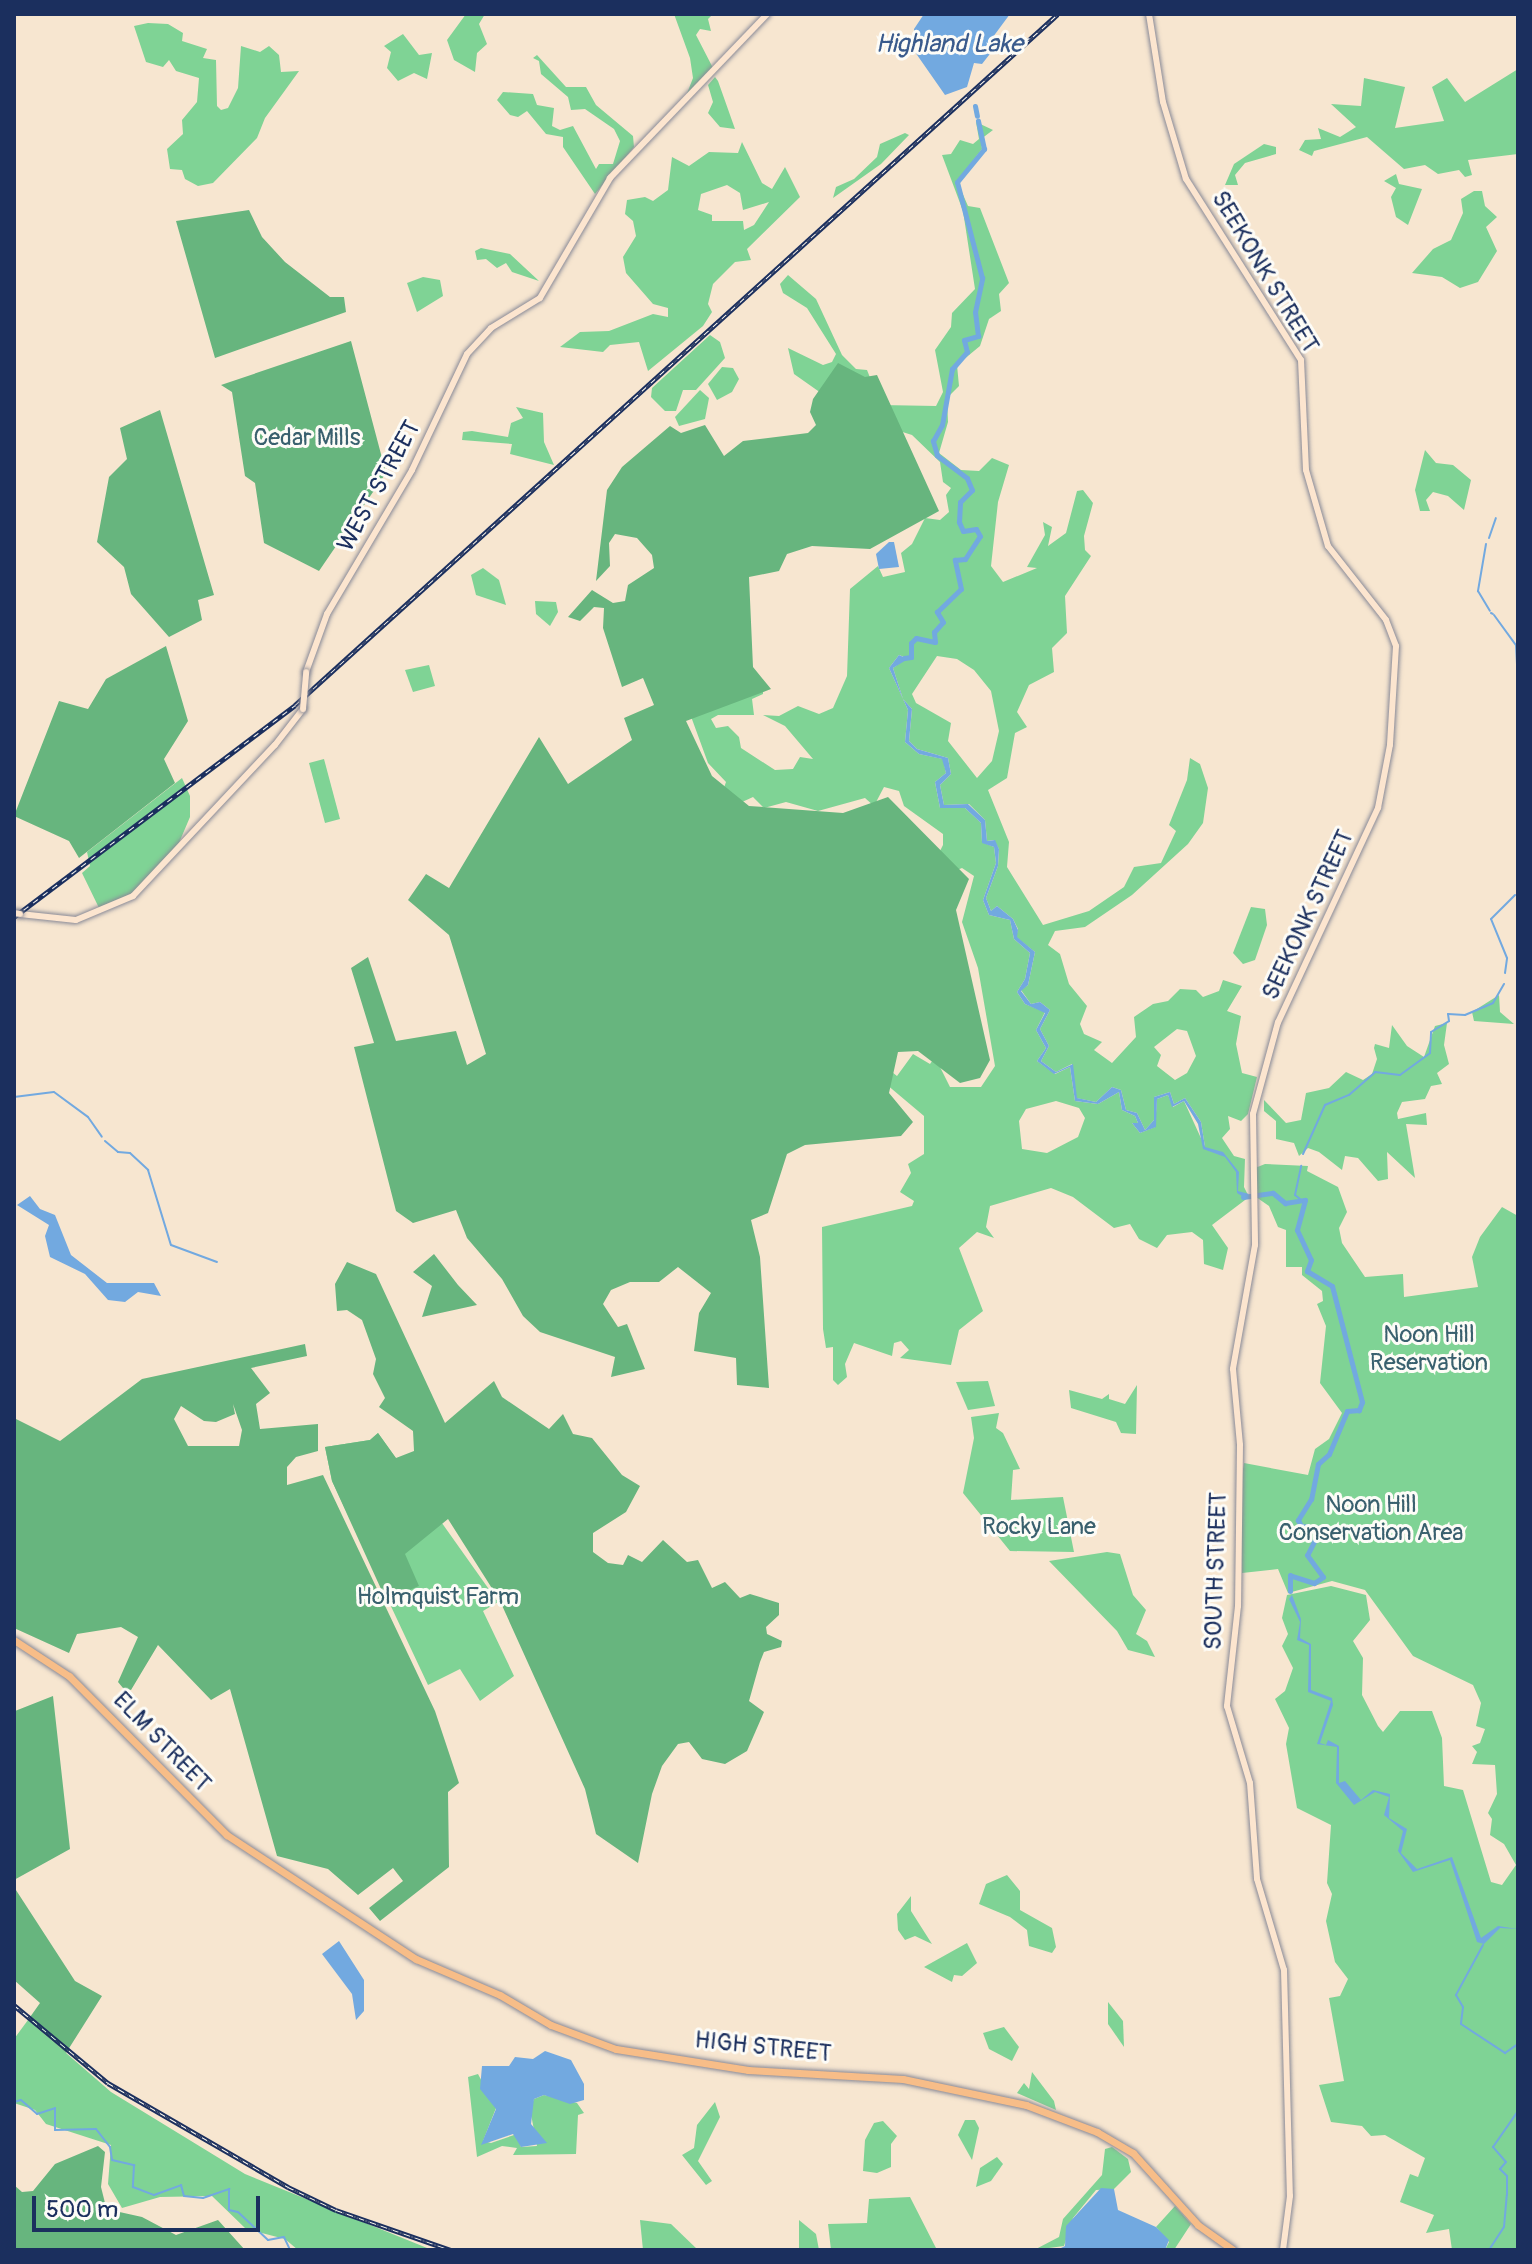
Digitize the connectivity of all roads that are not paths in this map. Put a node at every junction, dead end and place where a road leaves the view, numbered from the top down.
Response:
1 (1149, 14) edge
2 (766, 16) edge
3 (17, 914) edge
4 (1252, 1128) joint
5 (14, 1640) edge
6 (282, 1871) joint
7 (1233, 2250) edge
8 (1283, 2250) edge

1 - 4 main road, SEEKONK STREET
2 - 3 main road, WEST STREET, bridge
4 - 8 main road, SOUTH STREET
5 - 6 main road, ELM STREET
6 - 7 main road, HIGH STREET

